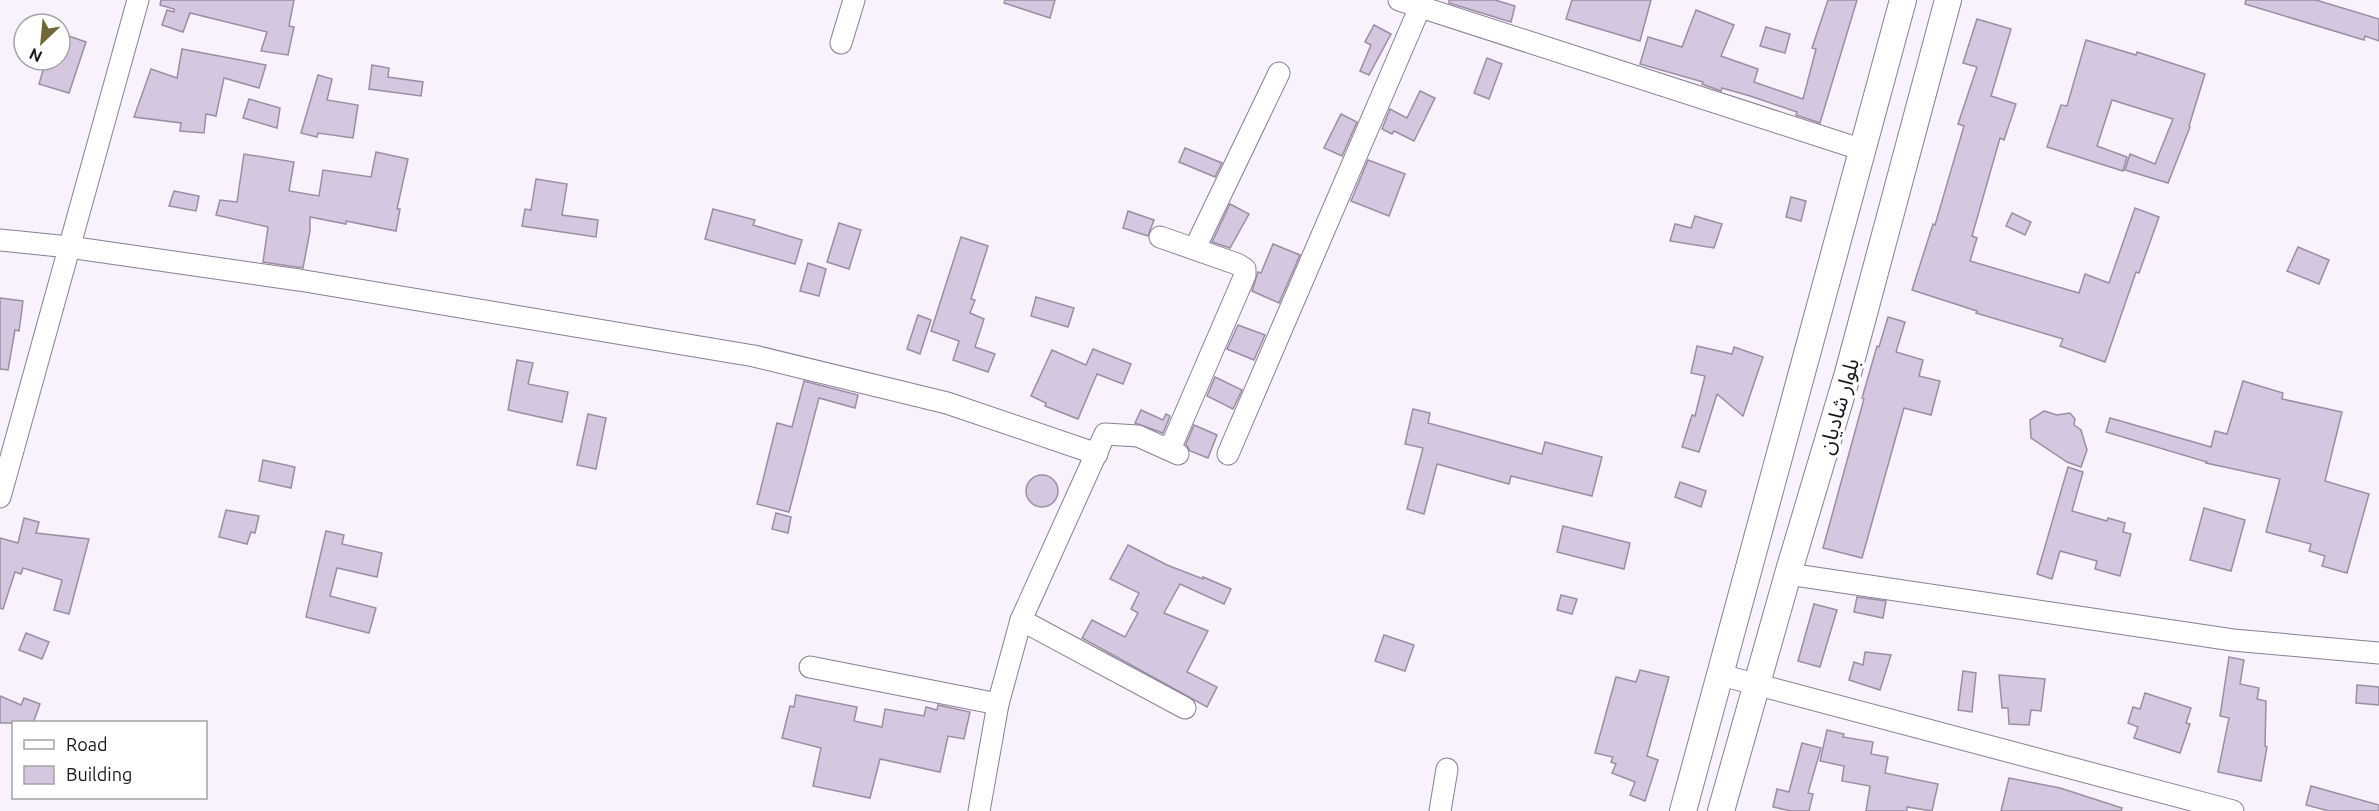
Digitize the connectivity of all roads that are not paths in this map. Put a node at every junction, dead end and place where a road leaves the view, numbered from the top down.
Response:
1 (138, 0) edge
2 (854, 0) edge
3 (1400, 0) edge
4 (1948, 0) edge
5 (1901, 1) edge
6 (1420, 7) junction
7 (841, 44) dead end
8 (1279, 73) dead end
9 (1863, 150) junction
10 (1160, 237) dead end
11 (0, 240) edge
12 (69, 247) junction
13 (1195, 248) junction
14 (1101, 444) junction
15 (1228, 454) dead end
16 (0, 497) edge
17 (1788, 574) junction
18 (1020, 620) junction
19 (2379, 653) edge
20 (810, 667) dead end
21 (1721, 675) junction
22 (1757, 684) junction
23 (998, 704) junction
24 (1185, 708) dead end
25 (1447, 769) dead end
26 (979, 811) edge
27 (1440, 811) edge
28 (1683, 811) edge
29 (1721, 811) edge
30 (2233, 811) edge

1 - 12 street
2 - 7 street
3 - 6 street
4 - 17 main road, بلوار شادیان
5 - 9 main road, بلوار شادیان
6 - 9 street
6 - 15 street
8 - 13 street
9 - 21 main road, بلوار شادیان
10 - 13 street
11 - 12 street
12 - 14 street
12 - 16 street
13 - 14 street
14 - 18 street
17 - 19 street
17 - 22 main road, بلوار شادیان
18 - 23 street
18 - 24 street
20 - 23 street
21 - 22 street
21 - 28 main road, بلوار شادیان
22 - 29 main road, بلوار شادیان
22 - 30 street
23 - 26 street
25 - 27 street

